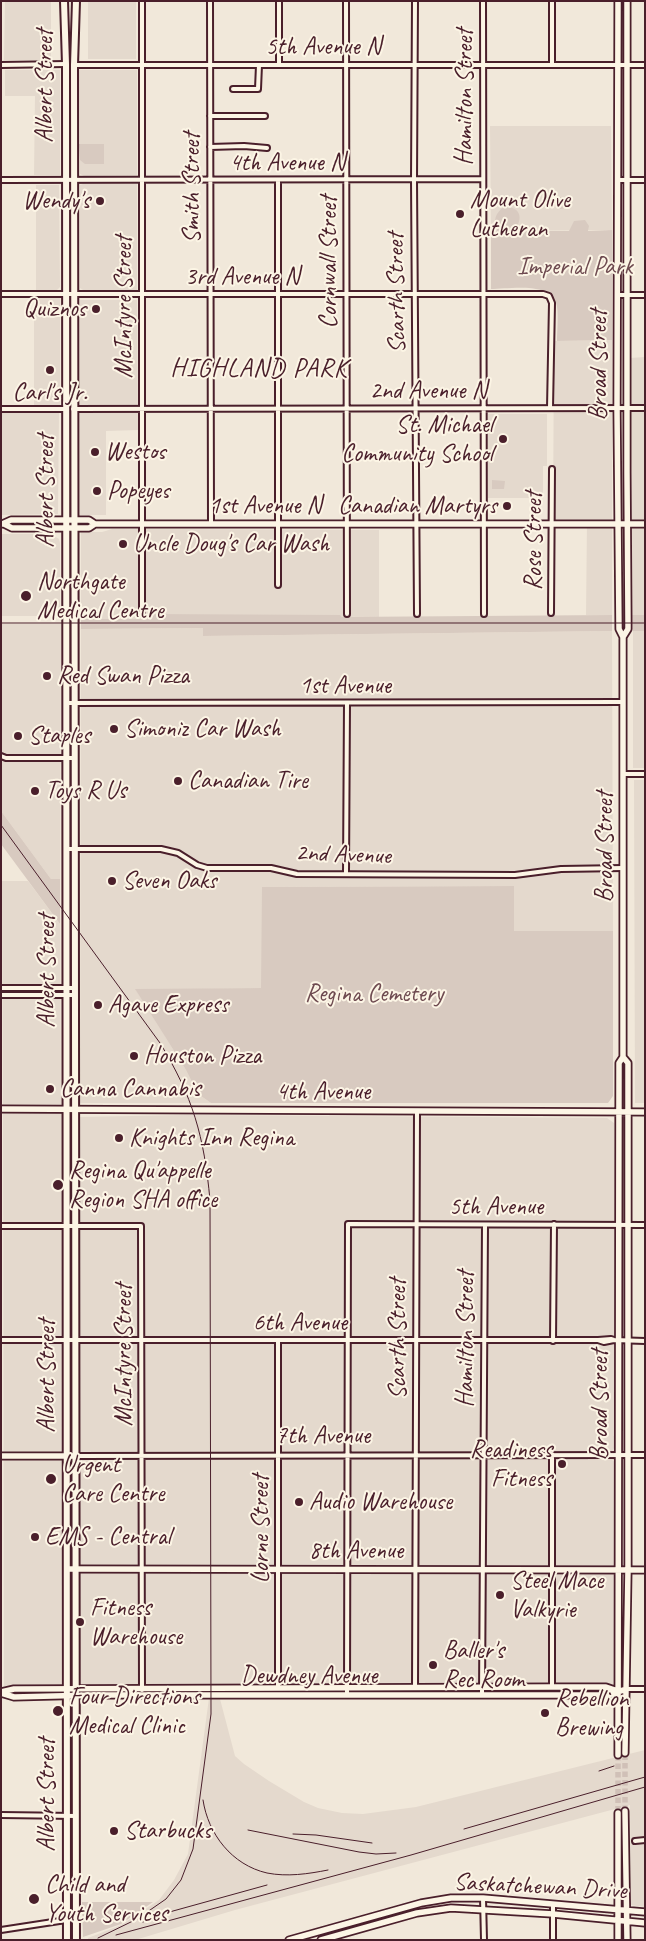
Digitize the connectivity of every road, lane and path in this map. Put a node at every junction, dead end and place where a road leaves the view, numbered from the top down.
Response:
1 (64, 1) edge
2 (76, 1) edge
3 (142, 1) edge
4 (210, 1) edge
5 (279, 1) edge
6 (346, 1) edge
7 (415, 1) edge
8 (483, 1) edge
9 (552, 1) edge
10 (618, 1) edge
11 (627, 1) edge
12 (66, 64) junction
13 (1, 65) edge
14 (74, 65) junction
15 (142, 65) junction
16 (210, 65) junction
17 (258, 65) junction
18 (279, 65) junction
19 (346, 65) junction
20 (414, 65) junction
21 (483, 65) junction
22 (552, 65) junction
23 (618, 65) junction
24 (627, 65) junction
25 (645, 65) edge
26 (233, 89) dead end
27 (210, 116) junction
28 (266, 116) dead end
29 (210, 147) junction
30 (267, 148) dead end
31 (483, 179) junction
32 (1, 180) edge
33 (66, 180) junction
34 (74, 180) junction
35 (142, 180) junction
36 (210, 180) junction
37 (278, 180) junction
38 (346, 180) junction
39 (414, 180) junction
40 (618, 180) junction
41 (627, 180) junction
42 (645, 180) edge
43 (1, 294) edge
44 (65, 294) junction
45 (74, 294) junction
46 (142, 294) junction
47 (210, 294) junction
48 (279, 294) junction
49 (346, 294) junction
50 (416, 294) junction
51 (484, 294) junction
52 (617, 295) junction
53 (627, 295) junction
54 (645, 295) edge
55 (141, 408) junction
56 (346, 408) junction
57 (483, 408) junction
58 (550, 408) junction
59 (626, 408) junction
60 (645, 408) edge
61 (1, 409) edge
62 (66, 409) junction
63 (74, 409) junction
64 (210, 409) junction
65 (279, 409) junction
66 (416, 409) junction
67 (617, 409) junction
68 (552, 469) dead end
69 (66, 520) junction
70 (75, 520) junction
71 (3, 524) edge
72 (95, 524) junction
73 (141, 524) junction
74 (211, 524) junction
75 (278, 524) junction
76 (346, 524) junction
77 (416, 524) junction
78 (484, 524) junction
79 (552, 524) junction
80 (618, 524) junction
81 (627, 524) junction
82 (645, 524) edge
83 (66, 528) junction
84 (75, 528) junction
85 (278, 585) dead end
86 (142, 613) dead end
87 (551, 613) dead end
88 (347, 614) dead end
89 (417, 614) dead end
90 (484, 614) dead end
91 (624, 636) junction
92 (624, 702) junction
93 (66, 703) junction
94 (75, 703) junction
95 (347, 704) junction
96 (1, 756) edge
97 (66, 758) junction
98 (75, 758) junction
99 (624, 774) junction
100 (645, 774) edge
101 (66, 849) junction
102 (75, 850) junction
103 (623, 868) junction
104 (346, 874) junction
105 (1, 988) edge
106 (67, 988) junction
107 (75, 988) junction
108 (1, 995) edge
109 (67, 995) junction
110 (75, 995) junction
111 (623, 1057) junction
112 (1, 1109) edge
113 (67, 1109) junction
114 (75, 1109) junction
115 (417, 1111) junction
116 (619, 1112) junction
117 (628, 1112) junction
118 (645, 1112) edge
119 (417, 1224) junction
120 (485, 1224) junction
121 (554, 1224) junction
122 (619, 1225) junction
123 (629, 1225) junction
124 (645, 1225) edge
125 (1, 1226) edge
126 (67, 1226) junction
127 (76, 1226) junction
128 (1, 1340) edge
129 (68, 1340) junction
130 (76, 1340) junction
131 (142, 1340) junction
132 (278, 1340) junction
133 (346, 1340) junction
134 (415, 1340) junction
135 (483, 1340) junction
136 (553, 1340) junction
137 (628, 1340) junction
138 (617, 1341) junction
139 (645, 1341) edge
140 (416, 1454) junction
141 (483, 1454) junction
142 (552, 1454) junction
143 (142, 1455) junction
144 (279, 1455) junction
145 (347, 1455) junction
146 (619, 1455) junction
147 (628, 1455) junction
148 (645, 1455) edge
149 (1, 1456) edge
150 (67, 1456) junction
151 (76, 1456) junction
152 (67, 1569) junction
153 (76, 1569) junction
154 (142, 1569) junction
155 (279, 1569) junction
156 (347, 1570) junction
157 (416, 1570) junction
158 (484, 1570) junction
159 (552, 1570) junction
160 (618, 1570) junction
161 (628, 1570) junction
162 (645, 1570) edge
163 (415, 1687) junction
164 (482, 1687) junction
165 (552, 1687) junction
166 (278, 1688) junction
167 (347, 1688) junction
168 (627, 1689) junction
169 (645, 1689) edge
170 (142, 1691) junction
171 (618, 1691) junction
172 (1, 1692) edge
173 (67, 1692) junction
174 (75, 1692) junction
175 (347, 1695) junction
176 (482, 1695) junction
177 (625, 1753) tunnel mouth
178 (618, 1755) tunnel mouth
179 (625, 1811) tunnel mouth
180 (618, 1813) tunnel mouth
181 (1, 1815) edge
182 (67, 1816) junction
183 (76, 1816) junction
184 (645, 1840) edge
185 (635, 1841) dead end
186 (483, 1898) junction
187 (553, 1904) junction
188 (483, 1909) junction
189 (618, 1910) junction
190 (626, 1911) junction
191 (645, 1912) edge
192 (553, 1914) junction
193 (66, 1920) junction
194 (618, 1920) junction
195 (626, 1921) junction
196 (645, 1922) edge
197 (1, 1930) edge
198 (67, 1940) edge
199 (76, 1940) edge
200 (289, 1940) edge
201 (322, 1940) edge
202 (484, 1940) edge
203 (553, 1940) edge
204 (618, 1940) edge
205 (626, 1940) edge

1 - 12 main road, Albert Street
2 - 14 main road, Albert Street
3 - 15 street, McIntyre Street
4 - 16 street, Smith Street
5 - 18 street
6 - 19 street, Cornwall Street
7 - 20 street, Scarth Street
8 - 21 street, Hamilton Street
9 - 22 street
10 - 23 main road, Broad Street
11 - 24 main road, Broad Street
12 - 13 street, 5th Avenue N
12 - 14 street, 5th Avenue N
12 - 33 main road, Albert Street
14 - 15 street, 5th Avenue N
14 - 34 main road, Albert Street
15 - 16 street, 5th Avenue N
15 - 35 street, McIntyre Street
16 - 17 street, 5th Avenue N
16 - 27 street, Smith Street
17 - 18 street, 5th Avenue N
17 - 26 street
18 - 19 street, 5th Avenue N
19 - 20 street, 5th Avenue N
19 - 38 street, Cornwall Street
20 - 21 street, 5th Avenue N
20 - 39 street, Scarth Street
21 - 22 street, 5th Avenue N
21 - 31 street, Hamilton Street
22 - 23 street, 5th Avenue N
23 - 24 street, 5th Avenue N
23 - 40 main road, Broad Street
24 - 25 street, 5th Avenue N
24 - 41 main road, Broad Street
27 - 28 street
27 - 29 street, Smith Street
29 - 30 street
29 - 36 street, Smith Street
31 - 39 street, 4th Avenue N
31 - 51 street, Hamilton Street
32 - 33 street, 4th Avenue N
33 - 34 street, 4th Avenue N
33 - 44 main road, Albert Street
34 - 35 street, 4th Avenue N
34 - 45 main road, Albert Street
35 - 36 street, 4th Avenue N
35 - 46 street, McIntyre Street
36 - 37 street, 4th Avenue N
36 - 47 street, Smith Street
37 - 38 street, 4th Avenue N
37 - 48 street
38 - 39 street, 4th Avenue N
38 - 49 street, Cornwall Street
39 - 50 street, Scarth Street
40 - 41 street
40 - 52 main road, Broad Street
41 - 42 street
41 - 53 main road, Broad Street
43 - 44 street, 3rd Avenue N
44 - 45 street, 3rd Avenue N
44 - 62 main road, Albert Street
45 - 46 street, 3rd Avenue N
45 - 63 main road, Albert Street
46 - 47 street, 3rd Avenue N
46 - 55 street, McIntyre Street
47 - 48 street, 3rd Avenue N
47 - 64 street, Smith Street
48 - 49 street, 3rd Avenue N
48 - 65 street
49 - 50 street, 3rd Avenue N
49 - 56 street, Cornwall Street
50 - 51 street, 3rd Avenue N
50 - 66 street, Scarth Street
51 - 57 street, Hamilton Street
51 - 58 street, 3rd Avenue N
52 - 53 street
52 - 67 main road, Broad Street
53 - 54 street
53 - 59 main road, Broad Street
55 - 63 street, 2nd Avenue N
55 - 64 street, 2nd Avenue N
55 - 73 street, McIntyre Street
56 - 65 street, 2nd Avenue N
56 - 66 street, 2nd Avenue N
56 - 76 street, Cornwall Street
57 - 58 street, 2nd Avenue N
57 - 66 street, 2nd Avenue N
57 - 78 street, Hamilton Street
58 - 67 street, 2nd Avenue N
59 - 60 street, 2nd Avenue N
59 - 67 street, 2nd Avenue N
59 - 81 main road, Broad Street
61 - 62 street, 2nd Avenue N
62 - 63 street, 2nd Avenue N
62 - 69 main road, Albert Street
63 - 70 main road, Albert Street
64 - 65 street, 2nd Avenue N
64 - 74 street, Smith Street
65 - 75 street
66 - 77 street, Scarth Street
67 - 80 main road, Broad Street
68 - 79 street, Rose Street
69 - 70 main road, 1st Avenue N
69 - 71 main road, 1st Avenue N
69 - 83 main road, Albert Street
70 - 72 main road, 1st Avenue N
70 - 84 main road, Albert Street
71 - 83 main road, 1st Avenue N
72 - 73 main road, 1st Avenue N
72 - 84 main road, 1st Avenue N
73 - 74 main road, 1st Avenue N
73 - 86 street, McIntyre Street
74 - 75 main road, 1st Avenue N
75 - 76 main road, 1st Avenue N
75 - 85 street
76 - 77 main road, 1st Avenue N
76 - 88 street, Cornwall Street
77 - 78 main road, 1st Avenue N
77 - 89 street, Scarth Street
78 - 79 main road, 1st Avenue N
78 - 90 street, Hamilton Street
79 - 80 main road, 1st Avenue N
79 - 87 street, Rose Street
80 - 81 main road, 1st Avenue N
80 - 91 main road, Broad Street
81 - 82 main road, 1st Avenue N
81 - 91 main road, Broad Street
83 - 84 main road, 1st Avenue N
83 - 93 main road, Albert Street
84 - 94 main road, Albert Street
91 - 92 main road, Broad Street
92 - 95 street, 1st Avenue
92 - 99 main road, Broad Street
93 - 94 street, 1st Avenue
93 - 97 main road, Albert Street
94 - 95 street, 1st Avenue
94 - 98 main road, Albert Street
95 - 104 street
96 - 97 street
97 - 98 street
97 - 101 main road, Albert Street
98 - 102 main road, Albert Street
99 - 100 street
99 - 103 main road, Broad Street
101 - 102 street, 2nd Avenue
101 - 106 main road, Albert Street
102 - 104 street, 2nd Avenue
102 - 107 main road, Albert Street
103 - 104 street, 2nd Avenue
103 - 111 main road, Broad Street
105 - 106 street
106 - 107 street
106 - 109 main road, Albert Street
107 - 110 main road, Albert Street
108 - 109 street
109 - 110 street
109 - 113 main road, Albert Street
110 - 114 main road, Albert Street
111 - 116 main road, Broad Street
111 - 117 main road, Broad Street
112 - 113 main road, 4th Avenue
113 - 114 main road, 4th Avenue
113 - 126 main road, Albert Street
114 - 115 main road, 4th Avenue
114 - 127 main road, Albert Street
115 - 116 main road, 4th Avenue
115 - 119 street, Scarth Street
116 - 117 main road, 4th Avenue
116 - 122 main road, Broad Street
117 - 118 main road, 4th Avenue
117 - 123 main road, Broad Street
119 - 120 street, 5th Avenue
119 - 133 street, 5th Avenue
119 - 134 street, Scarth Street
120 - 121 street, 5th Avenue
120 - 135 street, Hamilton Street
121 - 122 street, 5th Avenue
121 - 136 street
122 - 123 street, 5th Avenue
122 - 138 main road, Broad Street
123 - 124 street, 5th Avenue
123 - 137 main road, Broad Street
125 - 126 street
126 - 127 street
126 - 129 main road, Albert Street
127 - 130 main road, Albert Street
127 - 131 street, McIntyre Street
128 - 129 street, 6th Avenue
129 - 130 street, 6th Avenue
129 - 150 main road, Albert Street
130 - 131 street, 6th Avenue
130 - 151 main road, Albert Street
131 - 132 street, 6th Avenue
131 - 143 street, McIntyre Street
132 - 133 street, 6th Avenue
132 - 144 street, Lorne Street
133 - 134 street, 6th Avenue
133 - 145 street
134 - 135 street, 6th Avenue
134 - 140 street, Scarth Street
135 - 136 street, 6th Avenue
135 - 141 street, Hamilton Street
136 - 138 street, 6th Avenue
137 - 138 street, 6th Avenue
137 - 139 street, 6th Avenue
137 - 147 main road, Broad Street
138 - 146 main road, Broad Street
140 - 141 street, 7th Avenue
140 - 145 street, 7th Avenue
140 - 157 street, Scarth Street
141 - 142 street, 7th Avenue
141 - 158 street, Hamilton Street
142 - 146 street, 7th Avenue
142 - 159 street
143 - 144 street, 7th Avenue
143 - 151 street, 7th Avenue
143 - 154 street, McIntyre Street
144 - 145 street, 7th Avenue
144 - 155 street, Lorne Street
145 - 156 street
146 - 147 street, 7th Avenue
146 - 160 main road, Broad Street
147 - 148 street, 7th Avenue
147 - 161 main road, Broad Street
149 - 150 main road, 7th Avenue
150 - 151 main road, 7th Avenue
150 - 152 main road, Albert Street
151 - 153 main road, Albert Street
152 - 153 main road, 8th Avenue
152 - 173 main road, Albert Street
153 - 154 main road, 8th Avenue
153 - 174 main road, Albert Street
154 - 155 main road, 8th Avenue
154 - 170 street, McIntyre Street
155 - 156 main road, 8th Avenue
155 - 166 street, Lorne Street
156 - 157 main road, 8th Avenue
156 - 167 street
157 - 158 main road, 8th Avenue
157 - 163 street, Scarth Street
158 - 159 main road, 8th Avenue
158 - 164 street, Hamilton Street
159 - 160 main road, 8th Avenue
159 - 165 street
160 - 161 main road, 8th Avenue
160 - 171 main road, Broad Street
161 - 162 main road, 8th Avenue
161 - 168 main road, Broad Street
163 - 164 main road, Dewdney Avenue
163 - 167 main road, Dewdney Avenue
164 - 165 main road, Dewdney Avenue
164 - 176 street, Hamilton Street
165 - 171 main road, Dewdney Avenue
166 - 167 main road, Dewdney Avenue
166 - 170 main road, Dewdney Avenue
167 - 175 street
168 - 169 street, Dewdney Avenue
168 - 171 main road, Dewdney Avenue
168 - 177 main road, Broad Street
170 - 174 main road, Dewdney Avenue
170 - 175 main road, Dewdney Avenue
171 - 176 main road, Dewdney Avenue
171 - 178 main road, Broad Street
172 - 173 main road, Dewdney Avenue
173 - 174 main road, Dewdney Avenue
173 - 182 main road, Albert Street
174 - 183 main road, Albert Street
175 - 176 main road, Dewdney Avenue
179 - 190 main road
180 - 189 main road
181 - 182 street
182 - 183 street
182 - 193 main road, Albert Street
183 - 199 main road, Albert Street
184 - 185 street
186 - 187 main road, Saskatchewan Drive
186 - 188 street
186 - 200 main road, Saskatchewan Drive
187 - 189 main road, Saskatchewan Drive
187 - 192 street
188 - 192 main road, Saskatchewan Drive
188 - 201 main road, Saskatchewan Drive
188 - 202 street
189 - 190 main road, Saskatchewan Drive
189 - 194 main road
190 - 191 main road, Saskatchewan Drive
190 - 195 main road
192 - 194 main road, Saskatchewan Drive
192 - 203 street
193 - 197 street
193 - 198 main road, Albert Street
194 - 195 main road, Saskatchewan Drive
194 - 204 main road
195 - 196 main road, Saskatchewan Drive
195 - 205 main road

